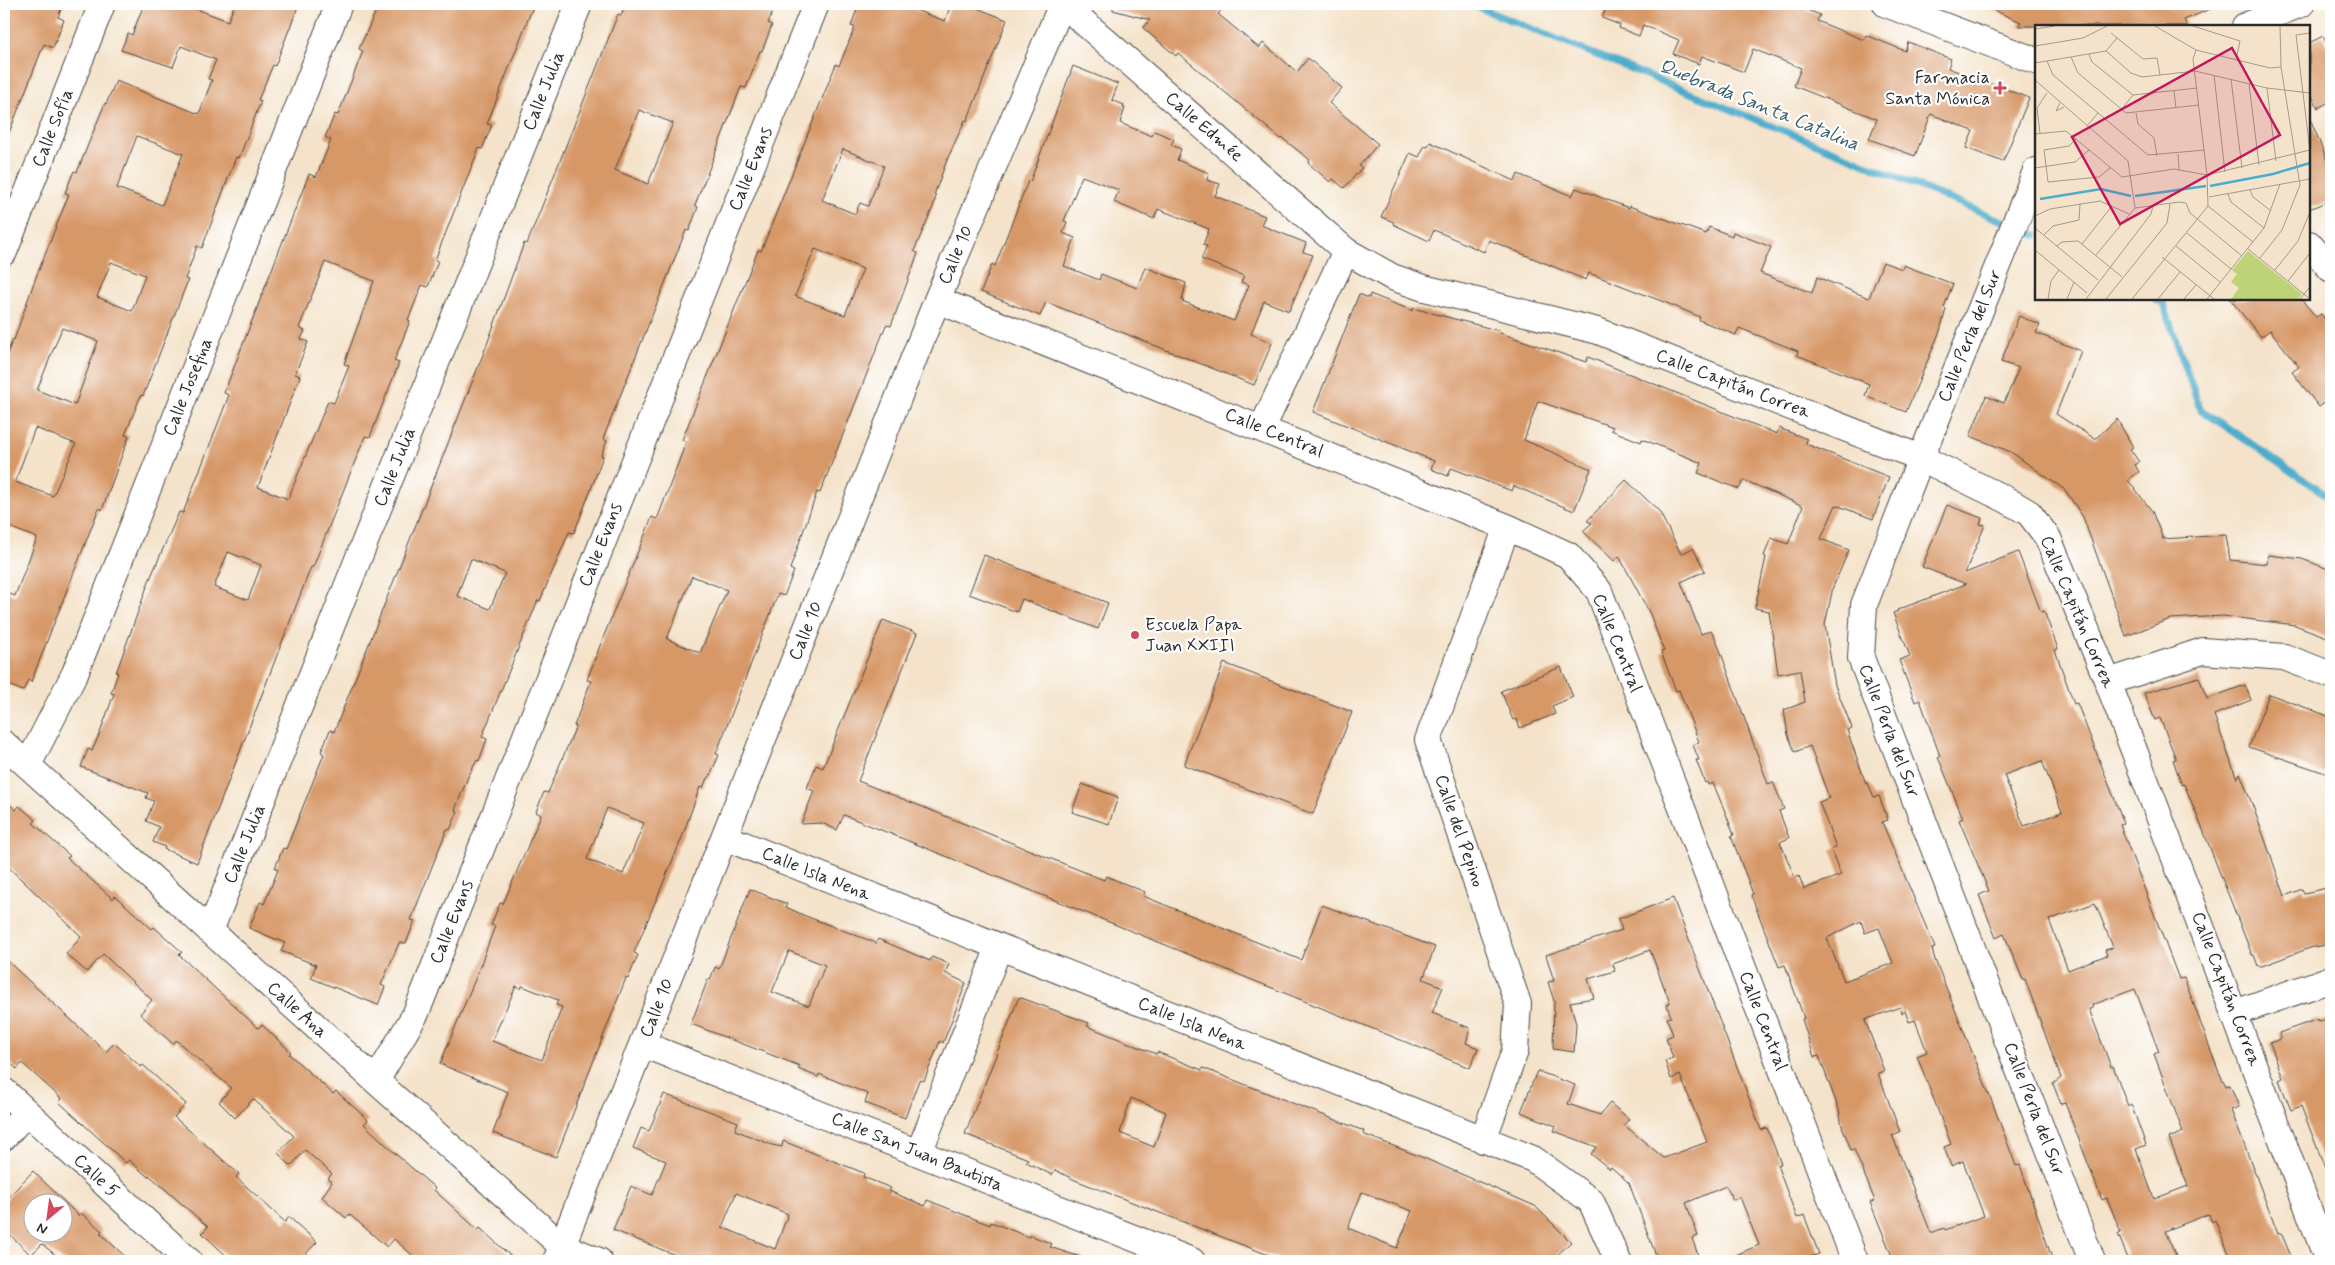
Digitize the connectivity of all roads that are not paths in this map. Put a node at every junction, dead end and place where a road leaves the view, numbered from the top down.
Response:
1 (102, 4) edge
2 (339, 4) edge
3 (579, 4) edge
4 (816, 4) edge
5 (1063, 4) edge
6 (1886, 4) edge
7 (2301, 4) edge
8 (2248, 25) edge
9 (2035, 61) edge
10 (2035, 173) edge
11 (2318, 245) edge
12 (1346, 251) junction
13 (4, 252) edge
14 (2331, 269) edge
15 (937, 300) junction
16 (1262, 428) junction
17 (1920, 458) junction
18 (1507, 527) junction
19 (2331, 675) edge
20 (2108, 682) junction
21 (4, 744) edge
22 (28, 765) junction
23 (724, 837) junction
24 (210, 931) junction
25 (999, 947) junction
26 (2331, 979) edge
27 (2235, 1013) junction
28 (642, 1044) junction
29 (376, 1081) junction
30 (4, 1091) edge
31 (27, 1112) junction
32 (4, 1137) edge
33 (1483, 1140) junction
34 (919, 1153) junction
35 (2322, 1217) edge
36 (559, 1254) edge
37 (189, 1261) edge
38 (600, 1261) edge
39 (1192, 1261) edge
40 (1618, 1261) edge
41 (1855, 1261) edge
42 (2092, 1261) edge
43 (2328, 1261) edge

1 - 13 street, Calle Sofía
2 - 22 street, Calle Josefina
3 - 24 street, Calle Julia
4 - 29 street, Calle Evans
5 - 12 street, Calle Edmée
5 - 15 street, Calle 10
6 - 9 street
7 - 8 street
10 - 17 street, Calle Perla del Sur
11 - 14 street
12 - 16 street
12 - 17 street, Calle Capitán Correa
15 - 16 street, Calle Central
15 - 23 street, Calle 10
16 - 18 street, Calle Central
17 - 20 street, Calle Capitán Correa
17 - 42 street, Calle Perla del Sur
18 - 33 street, Calle del Pepino
18 - 41 street, Calle Central
19 - 20 street
20 - 27 street, Calle Capitán Correa
21 - 22 street, Calle Ana
22 - 24 street, Calle Ana
23 - 25 street, Calle Isla Nena
23 - 28 street, Calle 10
24 - 29 street, Calle Ana
25 - 33 street, Calle Isla Nena
25 - 34 street
26 - 27 street
27 - 35 street, Calle Capitán Correa
28 - 34 street, Calle San Juan Bautista
28 - 36 street, Calle 10
29 - 36 street, Calle Ana
30 - 31 street, Calle 5
31 - 32 street
31 - 37 street, Calle 5
33 - 40 street, Calle Isla Nena
34 - 39 street, Calle San Juan Bautista
35 - 43 street, Calle Capitán Correa
36 - 38 street, Calle Ana

